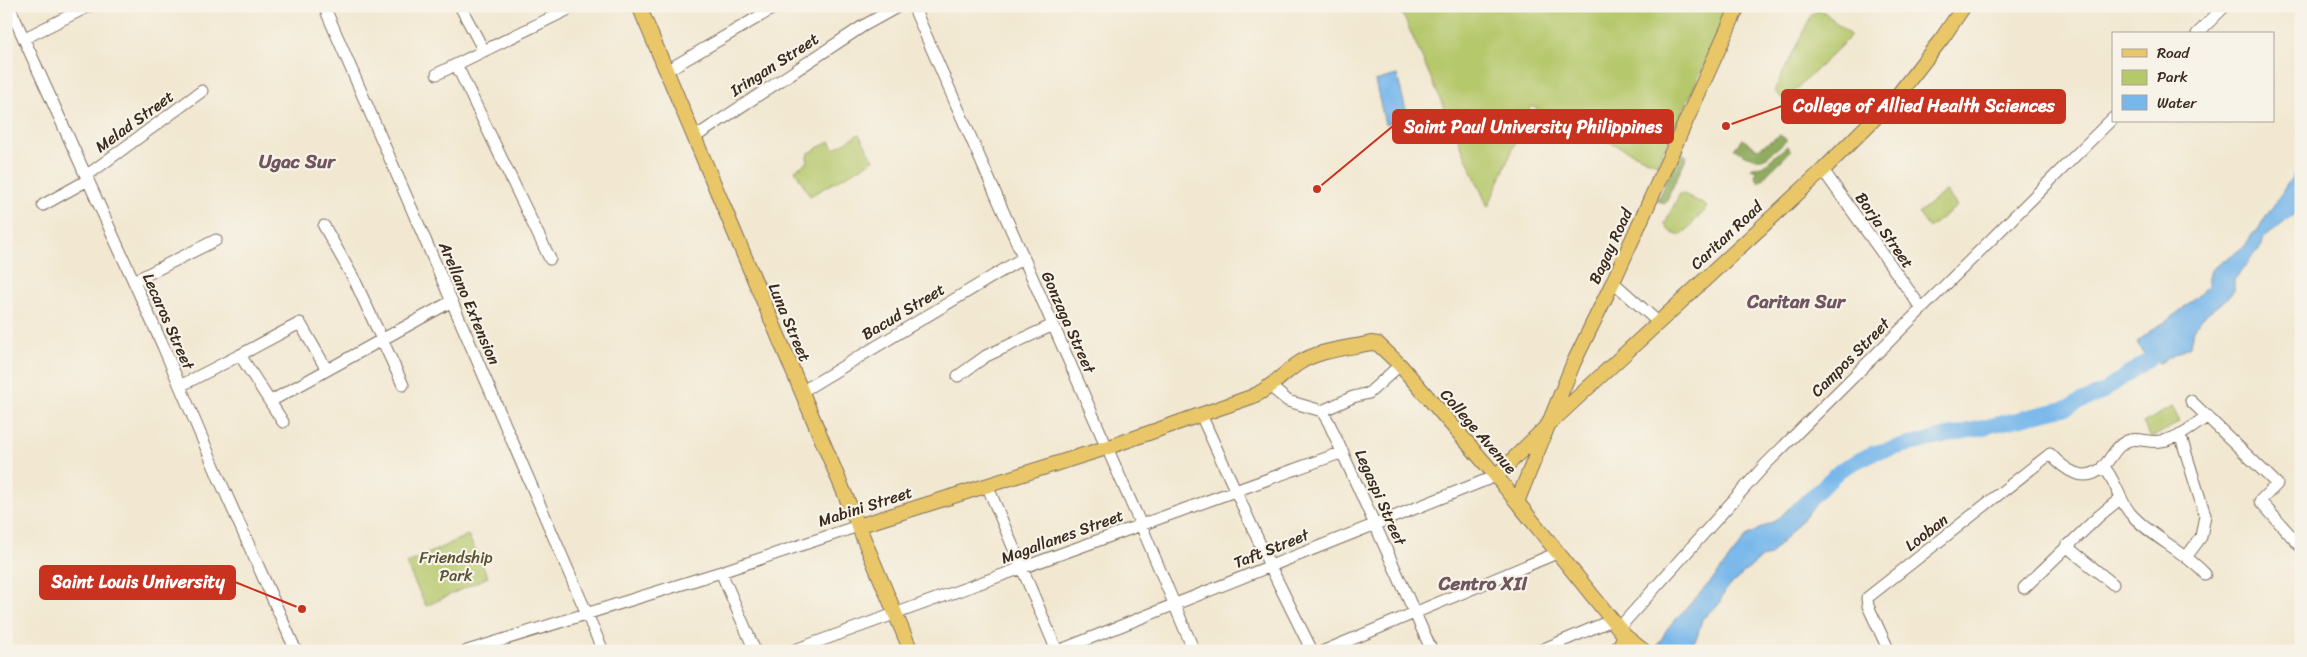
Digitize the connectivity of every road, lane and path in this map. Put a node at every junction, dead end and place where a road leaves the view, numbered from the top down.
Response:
1 (9, 6) edge
2 (89, 6) edge
3 (324, 6) edge
4 (460, 6) edge
5 (575, 6) edge
6 (639, 6) edge
7 (777, 6) edge
8 (899, 6) edge
9 (913, 6) edge
10 (1738, 6) edge
11 (1964, 6) edge
12 (2225, 6) edge
13 (2199, 32) edge
14 (25, 38) junction
15 (484, 52) junction
16 (457, 66) junction
17 (666, 71) junction
18 (437, 74) dead end
19 (202, 91) dead end
20 (2112, 119) edge
21 (695, 137) junction
22 (1822, 170) junction
23 (87, 178) junction
24 (44, 205) dead end
25 (324, 226) dead end
26 (216, 240) dead end
27 (1023, 258) junction
28 (550, 259) dead end
29 (134, 281) junction
30 (1613, 282) junction
31 (452, 301) junction
32 (1922, 309) junction
33 (1658, 322) junction
34 (1054, 325) junction
35 (382, 339) junction
36 (240, 355) junction
37 (1400, 365) junction
38 (327, 370) junction
39 (958, 376) dead end
40 (404, 385) dead end
41 (180, 386) junction
42 (1271, 387) junction
43 (801, 392) junction
44 (2191, 400) dead end
45 (271, 401) junction
46 (1322, 411) junction
47 (1201, 415) junction
48 (2208, 416) junction
49 (283, 422) dead end
50 (1550, 423) junction
51 (2180, 434) junction
52 (1106, 448) junction
53 (1343, 452) junction
54 (2103, 466) junction
55 (1496, 476) junction
56 (987, 485) junction
57 (1235, 490) junction
58 (2121, 498) junction
59 (1517, 502) junction
60 (1376, 524) junction
61 (1141, 525) junction
62 (858, 526) junction
63 (2066, 546) junction
64 (2301, 547) edge
65 (1557, 553) junction
66 (2187, 556) junction
67 (1270, 566) junction
68 (1023, 568) junction
69 (721, 572) junction
70 (2205, 574) dead end
71 (2113, 584) dead end
72 (2024, 588) dead end
73 (1175, 604) junction
74 (894, 612) junction
75 (587, 613) junction
76 (1415, 613) junction
77 (1627, 638) edge
78 (296, 651) edge
79 (467, 651) edge
80 (604, 651) edge
81 (755, 651) edge
82 (792, 651) edge
83 (911, 651) edge
84 (1058, 651) edge
85 (1194, 651) edge
86 (1312, 651) edge
87 (1324, 651) edge
88 (1432, 651) edge
89 (1539, 651) edge
90 (1617, 651) edge
91 (1889, 651) edge

1 - 14 street, Lecaros Street
2 - 14 street
3 - 31 street, Arellano Extension
4 - 15 street
5 - 15 street
6 - 17 main road, Luna Street
7 - 17 street
8 - 21 street, Iringan Street
9 - 27 street, Gonzaga Street
10 - 30 main road, Bagay Road
11 - 22 main road, Caritan Road
12 - 13 street
14 - 23 street, Lecaros Street
15 - 16 street
16 - 18 street
16 - 28 street
17 - 21 main road, Luna Street
19 - 23 street, Melad Street
20 - 32 street, Campos Street
21 - 43 main road, Luna Street
22 - 32 street, Borja Street
22 - 33 main road, Caritan Road
23 - 24 street, Melad Street
23 - 29 street, Lecaros Street
25 - 35 street
26 - 29 street
27 - 34 street, Gonzaga Street
27 - 43 street, Bacud Street
29 - 41 street, Lecaros Street
30 - 33 street
30 - 50 main road, Bagay Road
31 - 35 street
31 - 75 street, Arellano Extension
32 - 77 street, Campos Street
33 - 50 main road, Caritan Road
34 - 39 street
34 - 52 street, Gonzaga Street
35 - 38 street
35 - 40 street
36 - 38 street
36 - 41 street
36 - 45 street
37 - 42 main road, College Avenue
37 - 46 street
37 - 55 main road, College Avenue
38 - 45 street
41 - 78 street, Lecaros Street
42 - 46 street
42 - 47 main road, Mabini Street
43 - 62 main road, Luna Street
44 - 48 street
45 - 49 street
46 - 53 street, Legaspi Street
47 - 52 main road, Mabini Street
47 - 57 street
48 - 51 street
48 - 64 street
50 - 55 main road, Caritan Road
50 - 59 main road, Bagay Road
51 - 54 street
51 - 66 street
52 - 56 main road, Mabini Street
52 - 61 street, Gonzaga Street
53 - 57 street, Magallanes Street
53 - 60 street, Legaspi Street
54 - 58 street
54 - 91 street, Looban
55 - 59 main road, College Avenue
55 - 60 street, Taft Street
56 - 62 main road, Mabini Street
56 - 68 street
57 - 61 street, Magallanes Street
57 - 67 street
58 - 63 street
58 - 66 street
59 - 65 main road, College Avenue
60 - 67 street, Taft Street
60 - 76 street, Legaspi Street
61 - 68 street, Magallanes Street
61 - 73 street, Gonzaga Street
62 - 69 street, Mabini Street
62 - 74 main road, Luna Street
63 - 71 street
63 - 72 street
65 - 76 street
65 - 77 main road, College Avenue
66 - 70 street
67 - 73 street, Taft Street
67 - 86 street
68 - 74 street, Magallanes Street
68 - 84 street
69 - 75 street, Mabini Street
69 - 81 street
73 - 84 street, Taft Street
73 - 85 street, Gonzaga Street
74 - 82 street, Magallanes Street
74 - 83 main road, Luna Street
75 - 79 street, Mabini Street
75 - 80 street, Arellano Extension
76 - 87 street
76 - 88 street, Legaspi Street
77 - 89 street
77 - 90 main road

